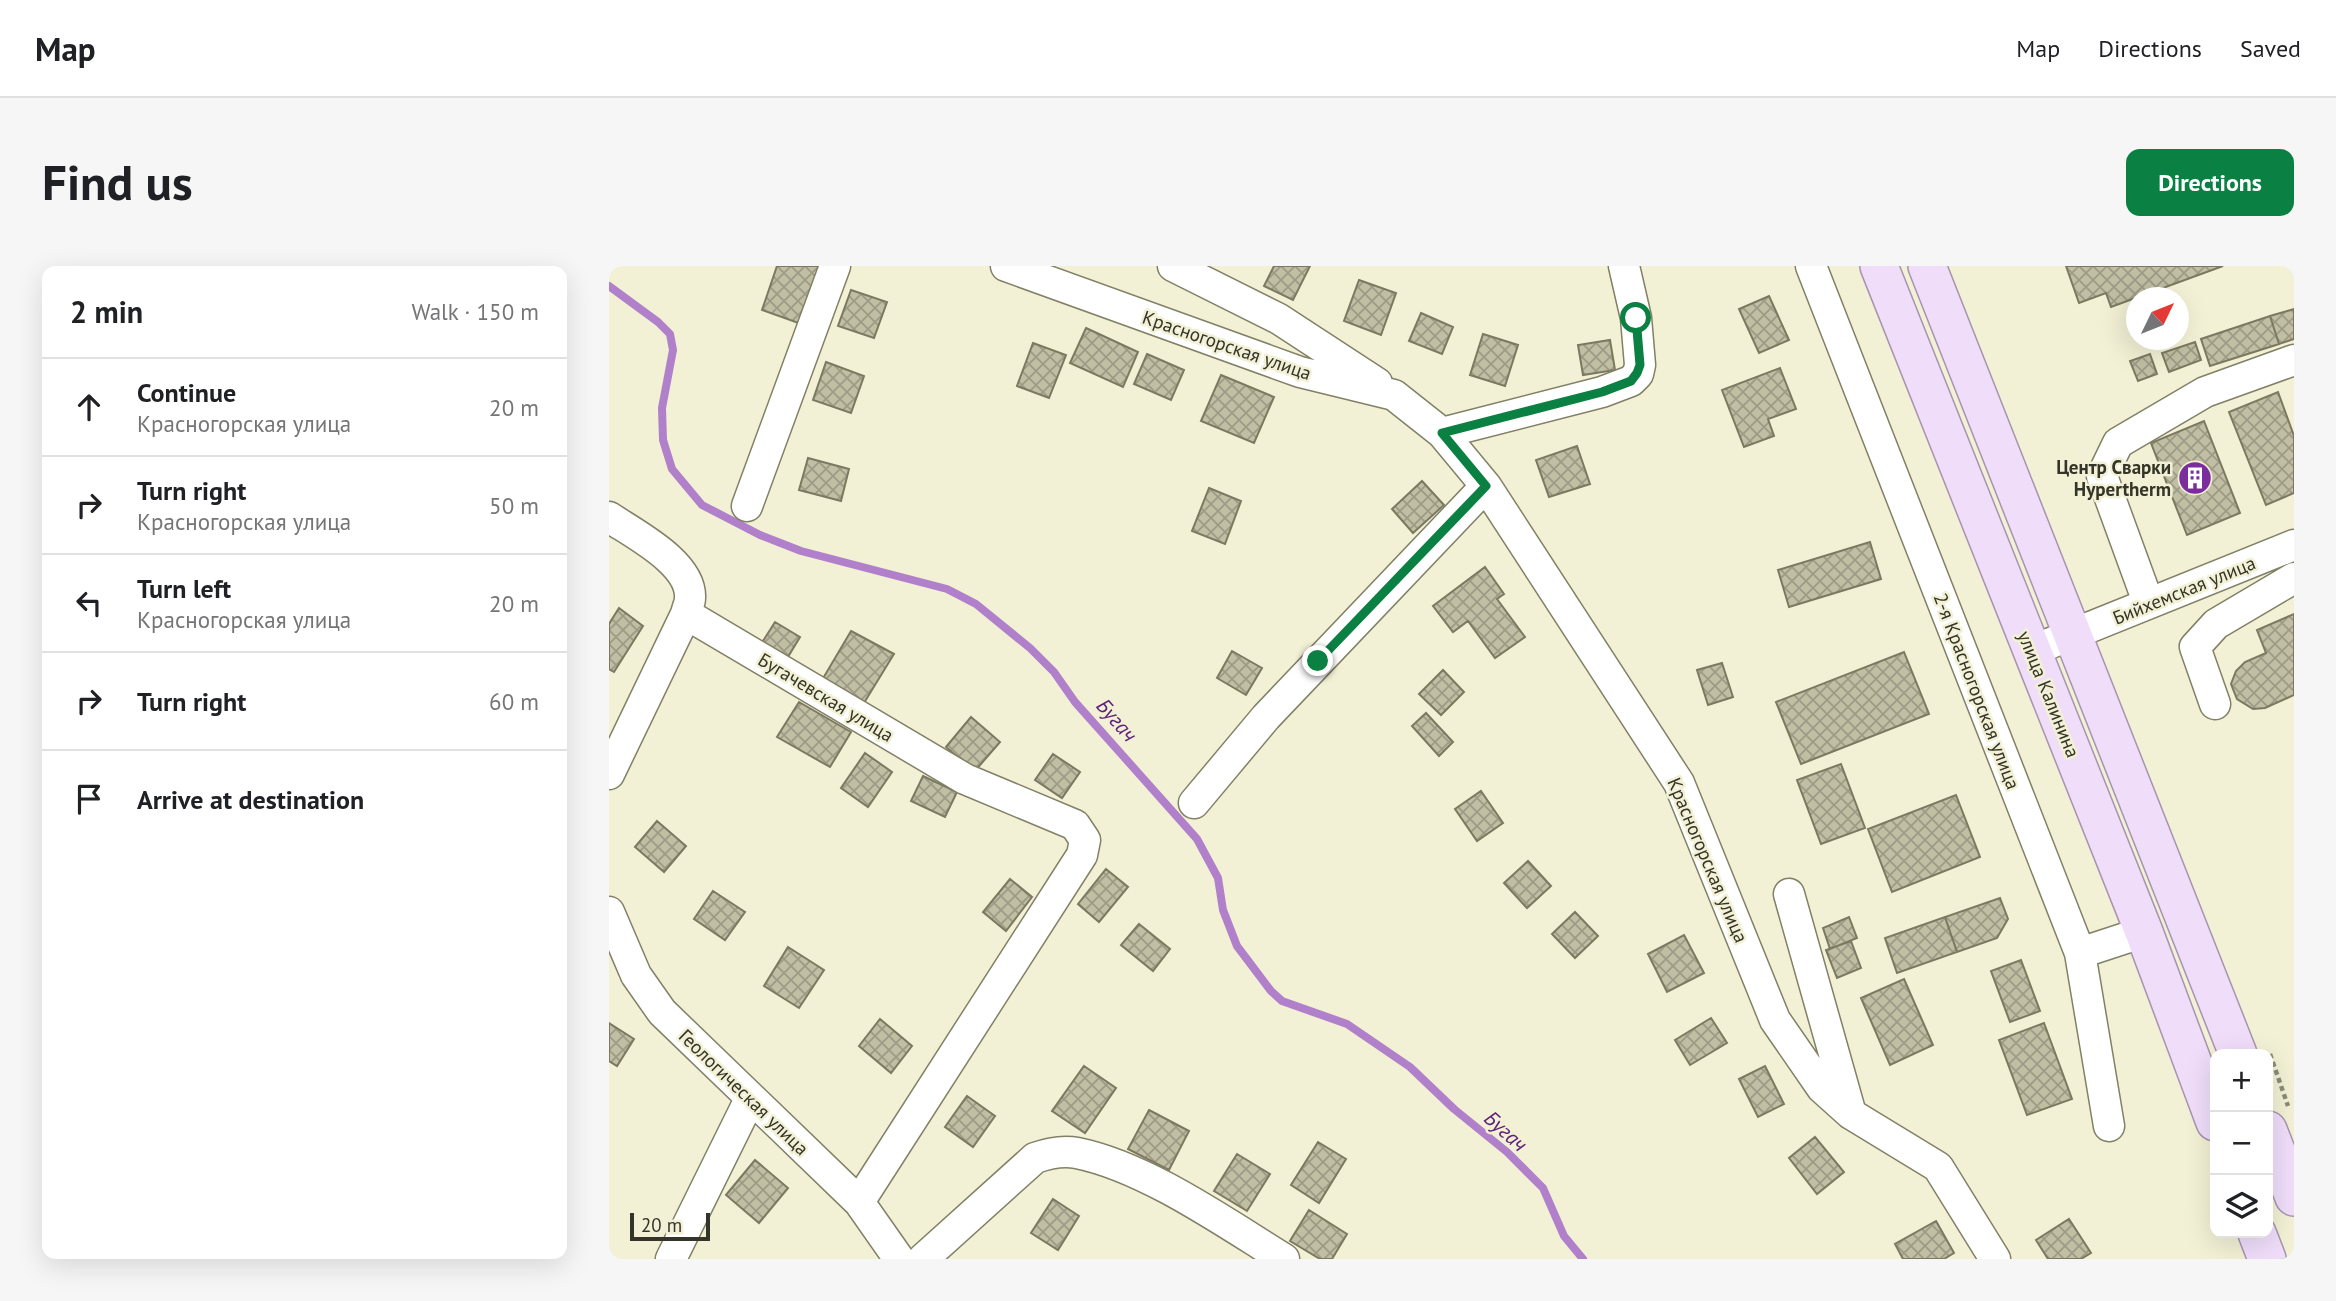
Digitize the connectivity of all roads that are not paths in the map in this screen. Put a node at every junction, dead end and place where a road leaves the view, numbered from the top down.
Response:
1 (835, 266) edge
2 (1006, 266) edge
3 (1173, 266) edge
4 (1624, 266) edge
5 (1811, 266) edge
6 (1879, 266) edge
7 (1927, 266) edge
8 (2294, 360) edge
9 (1395, 395) junction
10 (1442, 433) junction
11 (1486, 486) junction
12 (747, 506) dead end
13 (609, 517) edge
14 (2294, 545) edge
15 (2294, 578) edge
16 (2148, 602) junction
17 (686, 614) junction
18 (2074, 635) junction
19 (2031, 651) junction
20 (2215, 704) dead end
21 (609, 774) edge
22 (1194, 803) dead end
23 (1789, 894) dead end
24 (609, 912) edge
25 (2144, 932) junction
26 (2080, 953) junction
27 (2236, 1049) edge
28 (750, 1099) junction
29 (2211, 1112) edge
30 (1851, 1114) junction
31 (2109, 1126) dead end
32 (2273, 1143) edge
33 (2294, 1197) edge
34 (859, 1202) junction
35 (2259, 1238) edge
36 (671, 1259) edge
37 (899, 1259) edge
38 (923, 1259) edge
39 (1284, 1259) edge
40 (1995, 1259) edge
41 (2267, 1259) edge

1 - 12 street
2 - 9 street, Красногорская улица
3 - 9 street
4 - 10 street
5 - 26 street, 2-я Красногорская улица
6 - 19 main road, улица Калинина
7 - 18 main road
8 - 16 street
9 - 10 street, Красногорская улица
10 - 11 street, Красногорская улица
11 - 22 street
11 - 30 street, Красногорская улица
13 - 17 street
14 - 16 street, Бийхемская улица
15 - 20 street
16 - 18 street, Бийхемская улица
17 - 21 street
17 - 34 street, Бугачевская улица
18 - 19 street, Бийхемская улица
18 - 27 main road
19 - 25 main road, улица Калинина
23 - 30 street
24 - 28 street, Геологическая улица
25 - 26 street
25 - 29 main road, улица Калинина
26 - 31 street, 2-я Красногорская улица
28 - 34 street, Геологическая улица
28 - 36 street
30 - 40 street, Красногорская улица
32 - 33 main road
34 - 37 street, Геологическая улица
35 - 41 main road
38 - 39 street

